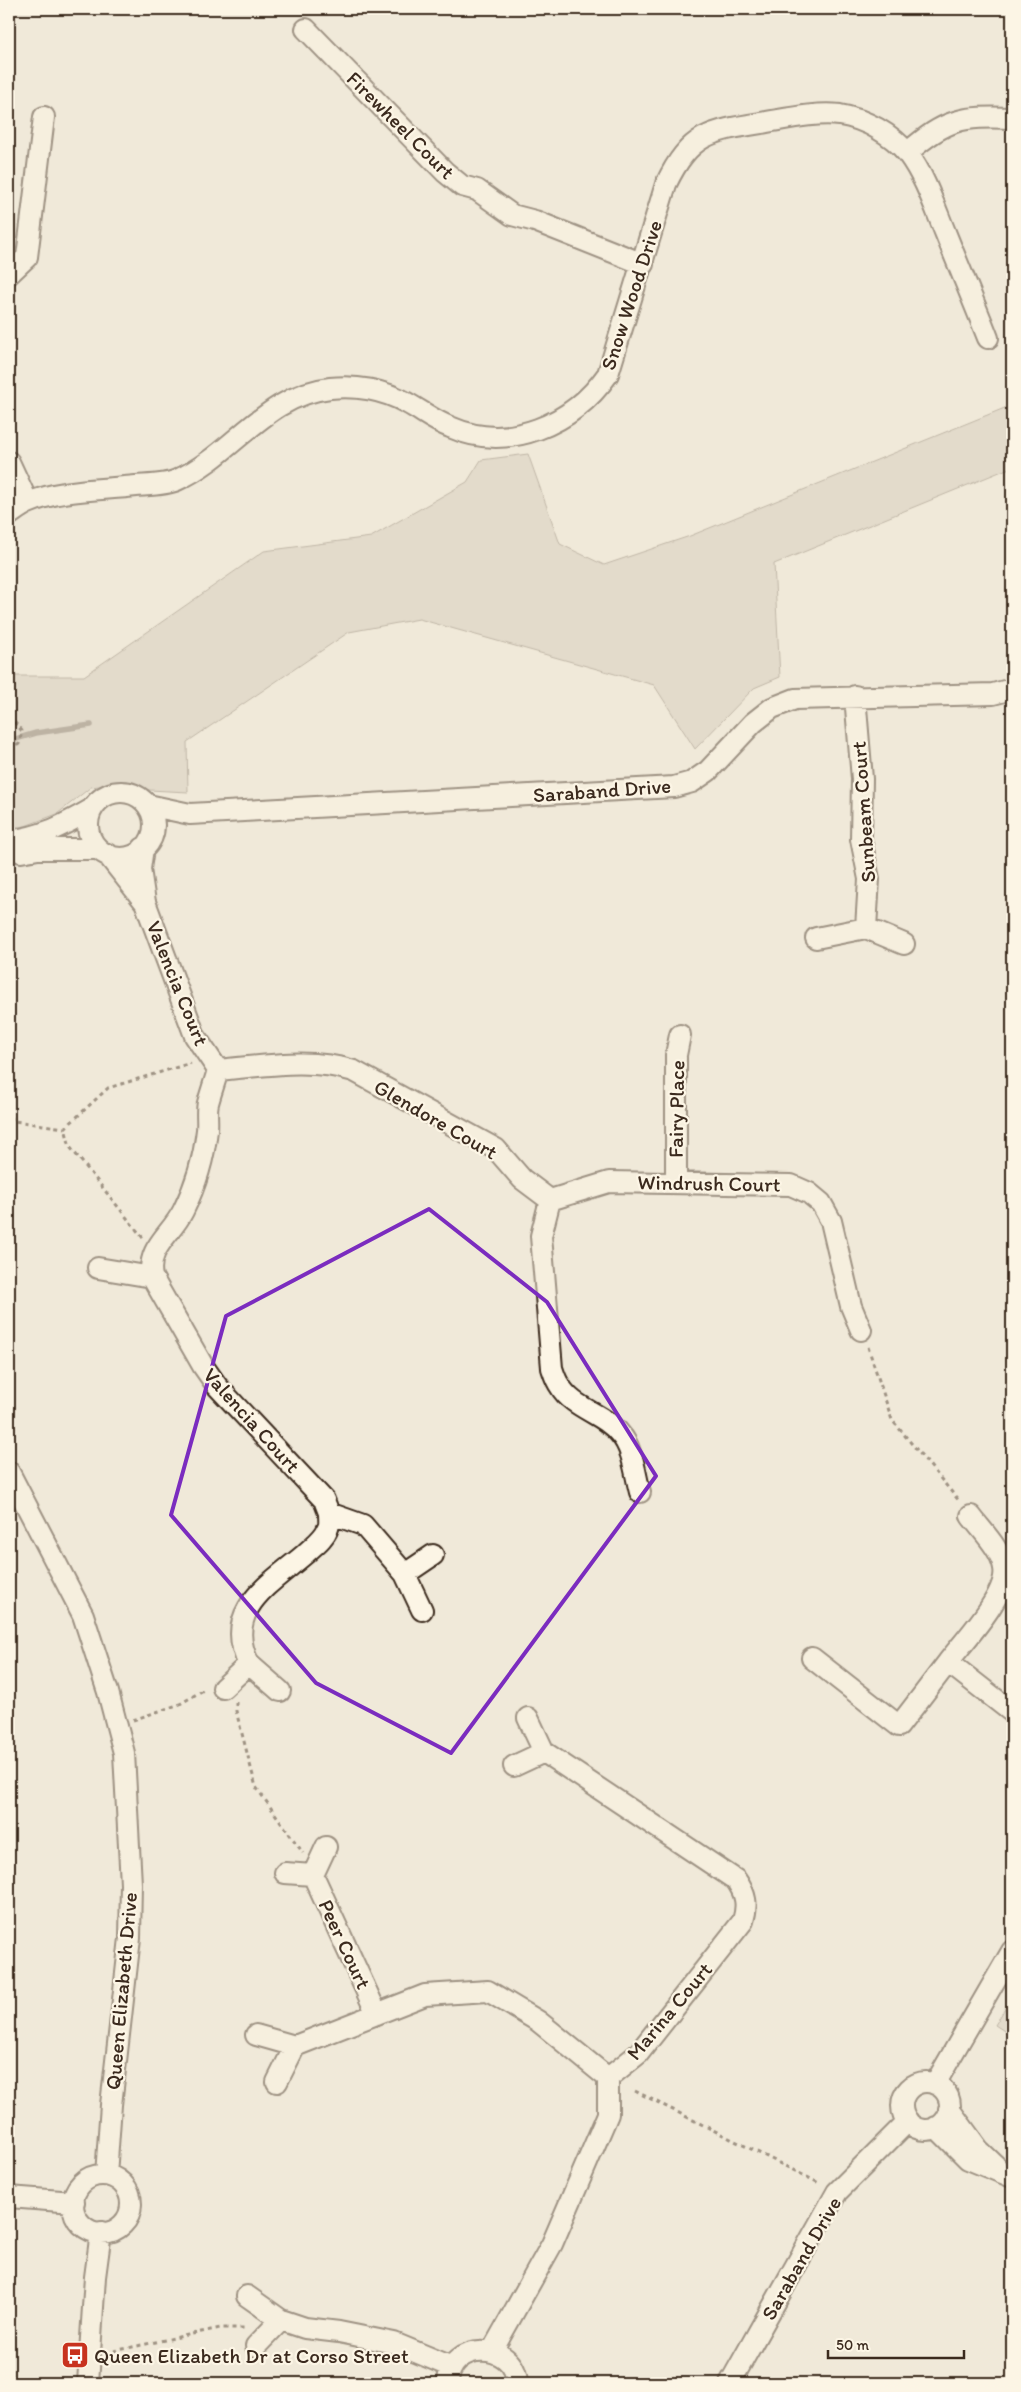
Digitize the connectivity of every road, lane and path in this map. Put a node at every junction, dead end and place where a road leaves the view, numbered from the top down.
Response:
1 (306, 29) dead end
2 (44, 117) dead end
3 (1012, 118) edge
4 (907, 153) junction
5 (643, 264) junction
6 (9, 274) edge
7 (988, 338) dead end
8 (9, 462) edge
9 (28, 503) junction
10 (9, 515) edge
11 (1012, 689) edge
12 (855, 696) junction
13 (9, 716) edge
14 (9, 751) edge
15 (148, 805) junction
16 (92, 809) junction
17 (190, 814) junction
18 (9, 841) edge
19 (148, 841) junction
20 (103, 851) junction
21 (9, 854) edge
22 (145, 902) junction
23 (866, 928) junction
24 (816, 938) dead end
25 (904, 944) dead end
26 (680, 1035) dead end
27 (214, 1064) junction
28 (9, 1117) edge
29 (64, 1128) junction
30 (676, 1183) junction
31 (550, 1200) junction
32 (154, 1252) junction
33 (98, 1268) dead end
34 (152, 1277) junction
35 (861, 1330) joint
36 (9, 1472) edge
37 (947, 1486) dead end
38 (640, 1492) dead end
39 (330, 1513) junction
40 (971, 1516) dead end
41 (433, 1555) dead end
42 (405, 1574) junction
43 (422, 1610) dead end
44 (812, 1658) dead end
45 (948, 1662) junction
46 (249, 1664) junction
47 (227, 1685) junction
48 (280, 1692) dead end
49 (1012, 1712) edge
50 (143, 1716) dead end
51 (528, 1718) dead end
52 (544, 1752) junction
53 (514, 1766) dead end
54 (326, 1847) dead end
55 (285, 1873) dead end
56 (313, 1874) junction
57 (1012, 1951) edge
58 (377, 2014) junction
59 (256, 2035) dead end
60 (295, 2046) junction
61 (608, 2078) junction
62 (276, 2082) dead end
63 (935, 2084) junction
64 (635, 2091) dead end
65 (949, 2109) junction
66 (908, 2121) junction
67 (936, 2127) junction
68 (1007, 2174) edge
69 (106, 2175) junction
70 (837, 2192) junction
71 (9, 2197) edge
72 (74, 2202) junction
73 (101, 2232) junction
74 (247, 2296) dead end
75 (281, 2320) junction
76 (253, 2336) joint
77 (114, 2351) dead end
78 (492, 2351) junction
79 (450, 2375) edge
80 (88, 2383) edge
81 (516, 2383) edge
82 (730, 2383) edge

1 - 5 street, Firewheel Court
2 - 6 street
3 - 4 street
4 - 5 street, Snow Wood Drive
4 - 7 street, Snow Wood Drive
5 - 9 street, Snow Wood Drive
8 - 9 street
9 - 10 street, Snow Wood Drive
11 - 12 street, Saraband Drive
12 - 17 street, Saraband Drive
12 - 23 street, Sunbeam Court
13 - 14 path
15 - 16 street
15 - 17 street, Saraband Drive
15 - 19 street
16 - 18 street
16 - 20 street
17 - 19 street, Saraband Drive
19 - 20 street
19 - 22 street, Valencia Court
20 - 21 street
20 - 22 street, Valencia Court
22 - 27 street, Valencia Court
23 - 24 street
23 - 25 street
26 - 30 street, Fairy Place
27 - 29 path
27 - 31 street, Glendore Court
27 - 32 street, Valencia Court
28 - 29 path
29 - 32 path
30 - 31 street, Windrush Court
30 - 35 street, Windrush Court
31 - 38 street
32 - 34 street
33 - 34 street
34 - 39 street, Valencia Court
35 - 37 path
36 - 69 street, Queen Elizabeth Drive
39 - 42 street
39 - 46 street
40 - 45 street
41 - 42 street
42 - 43 street
44 - 45 street
45 - 49 street
46 - 47 street
46 - 48 street
47 - 50 path
47 - 56 path
51 - 52 street
52 - 53 street
52 - 61 street, Marina Court
54 - 56 street, Peer Court
55 - 56 street, Peer Court
56 - 58 street, Peer Court
57 - 63 street
58 - 60 street
58 - 61 street
59 - 60 street
60 - 62 street
61 - 78 street, Marina Court
63 - 65 street
63 - 66 street
64 - 70 path
65 - 67 street
65 - 68 street
66 - 67 street
66 - 70 street, Saraband Drive
67 - 68 street
69 - 72 street
69 - 73 street
70 - 82 street, Saraband Drive
71 - 72 street
72 - 73 street
73 - 80 street
74 - 75 street
75 - 76 street
75 - 79 street
76 - 77 path
78 - 79 street
78 - 81 street

